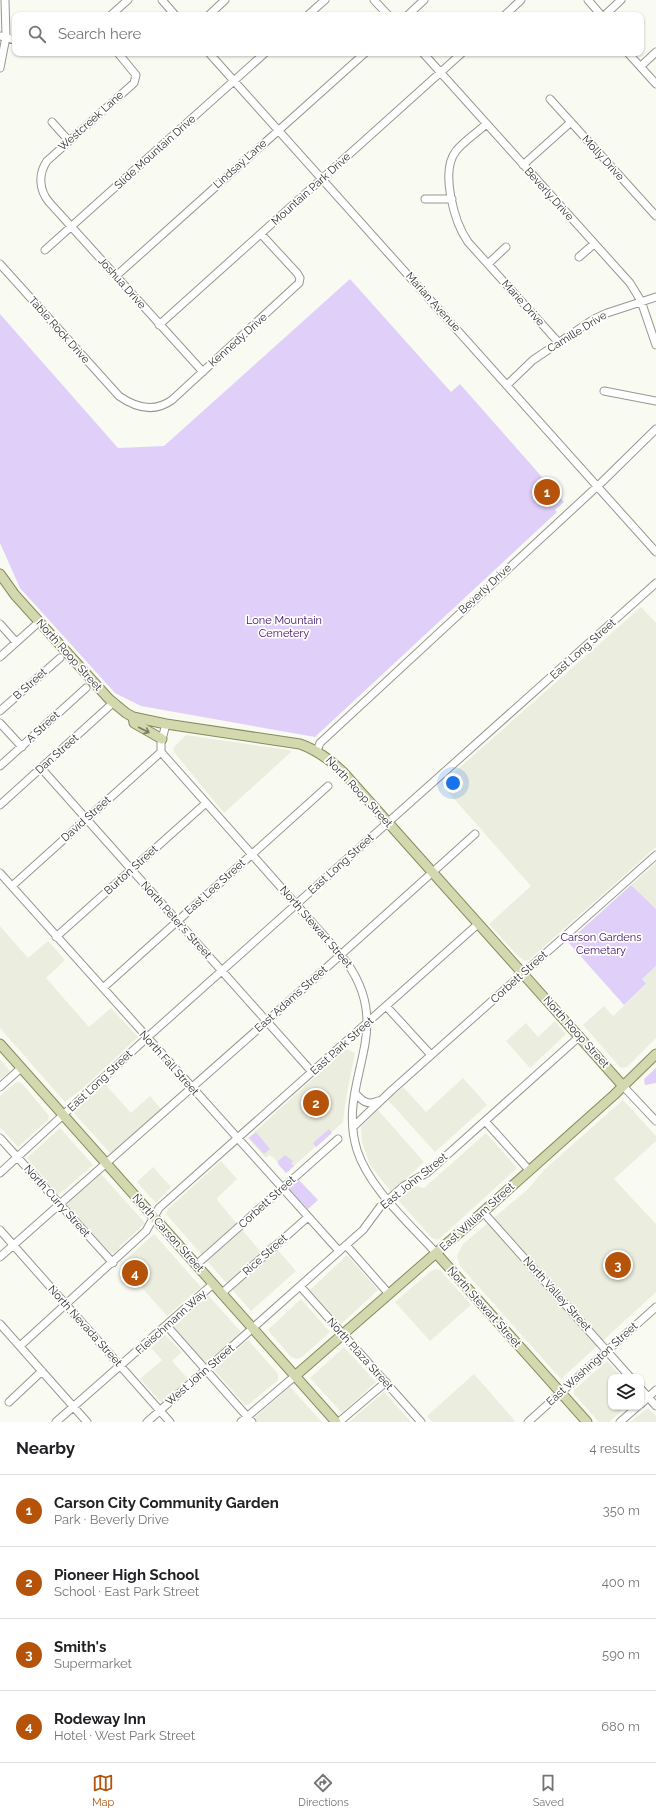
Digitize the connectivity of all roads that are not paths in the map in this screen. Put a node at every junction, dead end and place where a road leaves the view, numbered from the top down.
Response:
1 (5, 0) edge
2 (128, 0) edge
3 (162, 0) edge
4 (225, 0) edge
5 (325, 0) edge
6 (374, 0) edge
7 (424, 0) edge
8 (521, 0) edge
9 (588, 0) edge
10 (621, 0) edge
11 (114, 12) edge
12 (172, 12) edge
13 (212, 12) edge
14 (311, 12) edge
15 (385, 12) edge
16 (411, 12) edge
17 (508, 12) edge
18 (600, 12) edge
19 (607, 12) edge
20 (3, 37) edge
21 (656, 52) edge
22 (120, 56) edge
23 (212, 56) edge
24 (262, 56) edge
25 (362, 56) edge
26 (425, 56) edge
27 (459, 56) edge
28 (631, 56) edge
29 (640, 66) junction
30 (0, 68) edge
31 (440, 73) junction
32 (234, 81) junction
33 (656, 84) edge
34 (550, 100) dead end
35 (52, 122) dead end
36 (571, 122) junction
37 (486, 124) junction
38 (279, 130) junction
39 (68, 141) junction
40 (523, 165) junction
41 (322, 179) junction
42 (43, 193) joint
43 (425, 199) dead end
44 (452, 199) junction
45 (656, 216) edge
46 (71, 227) junction
47 (261, 234) junction
48 (594, 244) junction
49 (506, 247) dead end
50 (45, 250) dead end
51 (579, 257) dead end
52 (0, 264) edge
53 (488, 264) junction
54 (116, 276) junction
55 (656, 297) edge
56 (641, 302) junction
57 (159, 325) junction
58 (559, 343) junction
59 (656, 346) edge
60 (203, 372) junction
61 (507, 385) junction
62 (604, 391) dead end
63 (119, 396) joint
64 (656, 401) edge
65 (656, 429) edge
66 (598, 486) junction
67 (656, 552) edge
68 (0, 574) edge
69 (656, 583) edge
70 (39, 622) junction
71 (0, 624) edge
72 (16, 642) junction
73 (0, 657) edge
74 (60, 658) dead end
75 (86, 688) dead end
76 (114, 702) junction
77 (0, 711) edge
78 (133, 716) junction
79 (0, 724) edge
80 (166, 724) junction
81 (162, 739) junction
82 (22, 747) junction
83 (317, 751) junction
84 (161, 752) junction
85 (0, 766) edge
86 (41, 768) junction
87 (328, 786) dead end
88 (206, 803) junction
89 (0, 805) edge
90 (86, 819) junction
91 (387, 823) junction
92 (475, 834) dead end
93 (252, 854) junction
94 (656, 855) edge
95 (131, 870) junction
96 (0, 873) edge
97 (432, 873) junction
98 (12, 886) junction
99 (296, 904) junction
100 (177, 921) junction
101 (478, 924) junction
102 (56, 937) junction
103 (341, 955) junction
104 (221, 971) junction
105 (523, 973) junction
106 (103, 988) junction
107 (386, 1006) junction
108 (266, 1022) junction
109 (368, 1023) junction
110 (580, 1036) junction
111 (146, 1038) junction
112 (0, 1044) edge
113 (656, 1054) edge
114 (431, 1055) junction
115 (21, 1068) junction
116 (312, 1072) junction
117 (624, 1086) junction
118 (0, 1087) edge
119 (192, 1088) junction
120 (355, 1093) junction
121 (382, 1099) junction
122 (63, 1115) junction
123 (485, 1121) junction
124 (656, 1121) edge
125 (353, 1127) junction
126 (0, 1138) edge
127 (238, 1138) junction
128 (338, 1139) dead end
129 (17, 1157) junction
130 (106, 1163) junction
131 (529, 1170) junction
132 (0, 1173) edge
133 (283, 1188) junction
134 (388, 1200) junction
135 (60, 1203) junction
136 (483, 1212) junction
137 (308, 1217) junction
138 (154, 1218) junction
139 (0, 1230) edge
140 (13, 1245) junction
141 (346, 1245) junction
142 (339, 1252) junction
143 (436, 1253) junction
144 (0, 1257) edge
145 (113, 1263) junction
146 (196, 1265) junction
147 (213, 1284) junction
148 (300, 1286) junction
149 (221, 1294) junction
150 (389, 1294) junction
151 (66, 1305) junction
152 (655, 1310) edge
153 (0, 1324) edge
154 (167, 1326) junction
155 (252, 1329) junction
156 (343, 1334) junction
157 (20, 1346) junction
158 (607, 1351) junction
159 (121, 1367) junction
160 (206, 1370) junction
161 (42, 1371) junction
162 (627, 1374) edge
163 (295, 1376) junction
164 (386, 1382) junction
165 (656, 1390) edge
166 (644, 1392) edge
167 (561, 1393) junction
168 (648, 1397) junction
169 (644, 1401) edge
170 (9, 1402) dead end
171 (656, 1406) edge
172 (74, 1407) junction
173 (634, 1410) edge
174 (160, 1411) junction
175 (250, 1419) edge
176 (56, 1422) edge
177 (87, 1422) edge
178 (147, 1422) edge
179 (170, 1422) edge
180 (241, 1422) edge
181 (336, 1422) edge
182 (339, 1422) edge
183 (420, 1422) edge
184 (528, 1422) edge
185 (587, 1422) edge
186 (620, 1422) edge

1 - 20 street
2 - 11 street
3 - 12 street
4 - 13 street
5 - 14 street
6 - 15 street
7 - 16 street
8 - 17 street
9 - 18 street
10 - 19 street
20 - 30 street
21 - 29 street
22 - 39 street, Westcreek Lane
23 - 32 street, Marian Avenue
24 - 32 street, Slide Mountain Drive
25 - 38 street, Lindsay Lane
26 - 31 street, Beverly Drive
27 - 31 street, Mountain Park Drive
28 - 29 street
29 - 33 street
31 - 37 street, Beverly Drive
31 - 41 street, Mountain Park Drive
32 - 38 street, Marian Avenue
32 - 46 street, Slide Mountain Drive
34 - 36 street, Molly Drive
35 - 39 street
36 - 40 street
36 - 45 street, Molly Drive
37 - 40 street, Beverly Drive
37 - 44 street, Marie Drive
38 - 41 street, Marian Avenue
38 - 54 street, Lindsay Lane
39 - 42 street, Westcreek Lane
40 - 48 street, Beverly Drive
41 - 47 street, Mountain Park Drive
41 - 61 street, Marian Avenue
42 - 46 street, Joshua Drive
43 - 44 street
44 - 53 street, Marie Drive
46 - 50 street, Slide Mountain Drive
46 - 54 street, Joshua Drive
47 - 57 street, Mountain Park Drive
47 - 60 street, Kennedy Drive
48 - 51 street
48 - 56 street, Beverly Drive
49 - 53 street
52 - 63 street, Table Rock Drive
53 - 58 street, Marie Drive
54 - 57 street, Joshua Drive
55 - 56 street, Camille Drive
56 - 58 street, Camille Drive
56 - 59 street, Beverly Drive
57 - 60 street, Joshua Drive
58 - 61 street, Camille Drive
60 - 63 street, Kennedy Drive
61 - 66 street, Marian Avenue
62 - 64 street
65 - 66 street, Beverly Drive
66 - 67 street, Marian Avenue
66 - 83 street, Beverly Drive
68 - 70 main road, North Roop Street
69 - 91 street, East Long Street
70 - 72 street
70 - 76 main road, North Roop Street
71 - 72 street
72 - 73 street
74 - 77 street, B Street
75 - 82 street, A Street
76 - 78 main road, North Roop Street
76 - 86 street, Dan Street
78 - 80 main road, North Roop Street
78 -> 81 main road
79 - 82 street
80 - 81 street
80 - 83 main road, North Roop Street
81 - 84 street
82 - 85 street, A Street
83 - 91 main road, North Roop Street
84 - 88 street, North Stewart Street
84 - 90 street, David Street
86 - 89 street, Dan Street
86 - 90 street, North Peter's Street
87 - 93 street, East Lee Street
88 - 93 street, North Stewart Street
88 - 95 street, Burton Street
90 - 95 street, North Peter's Street
90 - 98 street, David Street
91 - 97 main road, North Roop Street
91 - 99 street, East Long Street
92 - 97 street, East Adams Street
93 - 99 street, North Stewart Street
93 - 100 street, East Lee Street
94 - 105 street, Corbett Street
95 - 100 street, North Peter's Street
95 - 102 street, Burton Street
96 - 98 street, North Fall Street
97 - 101 main road, North Roop Street
97 - 103 street, East Adams Street
98 - 102 street, North Fall Street
99 - 103 street, North Stewart Street
99 - 104 street, East Long Street
100 - 104 street, North Peter's Street
100 - 106 street, East Lee Street
101 - 105 main road, North Roop Street
101 - 107 street, East Park Street
102 - 106 street, North Fall Street
103 - 108 street, East Adams Street
103 - 109 street, North Stewart Street
104 - 108 street, North Peter's Street
104 - 111 street, East Long Street
105 - 110 main road, North Roop Street
105 - 114 street, Corbett Street
106 - 111 street, North Fall Street
107 - 109 street, East Park Street
107 - 114 street
108 - 116 street, North Peter's Street
108 - 119 street, East Adams Street
109 - 116 street, East Park Street
109 - 120 street, North Stewart Street
110 - 117 main road, North Roop Street
110 - 123 street, East John Street
111 - 119 street, North Fall Street
111 - 122 street, East Long Street
112 - 115 main road, North Carson Street
113 - 117 main road, East William Street
114 - 121 street, Corbett Street
115 - 118 street
115 - 122 main road, North Carson Street
116 - 127 street, East Park Street
117 - 124 street, North Roop Street
117 - 131 main road, East William Street
119 - 127 street, North Fall Street
119 - 130 street, East Adams Street
120 - 121 street
120 - 125 street, North Stewart Street
121 - 125 street, Corbett Street
122 - 129 street, East Long Street
122 - 130 main road, North Carson Street
123 - 131 street
123 - 134 street, East John Street
125 - 134 street, North Stewart Street
126 - 129 street, North Curry Street
127 - 133 street, North Fall Street
127 - 138 street, East Park Street
128 - 133 street, Corbett Street
129 - 132 street, East Long Street
129 - 135 street, North Curry Street
130 - 135 street, East Adams Street
130 - 138 main road, North Carson Street
131 - 136 main road, East William Street
133 - 137 street, North Fall Street
133 - 146 street, Corbett Street
134 - 141 street, East John Street
134 - 143 street, North Stewart Street
135 - 140 street, East Adams Street
135 - 145 street, North Curry Street
136 - 143 main road, East William Street
136 - 158 street, North Valley Street
137 - 142 street, North Fall Street
137 - 149 street, Rice Street
138 - 145 street, East Park Street
138 - 146 main road, North Carson Street
139 - 140 street, North Nevada Street
140 - 144 street, East Adams Street
140 - 151 street, North Nevada Street
141 - 142 street, East John Street
141 - 150 street
142 - 148 street, East John Street
143 - 150 main road, East William Street
143 - 167 main road, North Stewart Street
145 - 151 street, East Park Street
146 - 147 main road, North Carson Street
147 - 149 main road, North Carson Street
147 - 154 street, Fleischmann Way
148 - 155 street, East John Street
148 - 156 street, North Plaza Street
149 - 155 main road, North Carson Street
150 - 156 main road, East William Street
151 - 157 street, East Park Street
151 - 159 street, North Nevada Street
152 - 158 street, East Washington Street
153 - 157 street
154 - 159 street, Fleischmann Way
154 - 160 street
155 - 160 street, West John Street
155 - 163 main road, North Carson Street
156 - 163 main road, East William Street
156 - 164 street, North Plaza Street
157 - 161 street
158 - 162 street, North Valley Street
158 - 167 street, East Washington Street
159 - 172 street, Fleischmann Way
159 - 174 street, North Nevada Street
160 - 174 street, West John Street
160 - 175 street
161 - 170 street
161 - 172 street
163 - 175 street
163 - 181 main road, North Carson Street
164 - 182 street
164 - 183 street, North Plaza Street
165 - 168 street
166 - 168 street
167 - 184 street, East Washington Street
167 - 185 main road, North Stewart Street
168 - 169 street
168 - 171 street
172 - 176 street, Fleischmann Way
172 - 177 street
173 - 186 street
174 - 178 street, West John Street
174 - 179 street, North Nevada Street
175 - 180 street

